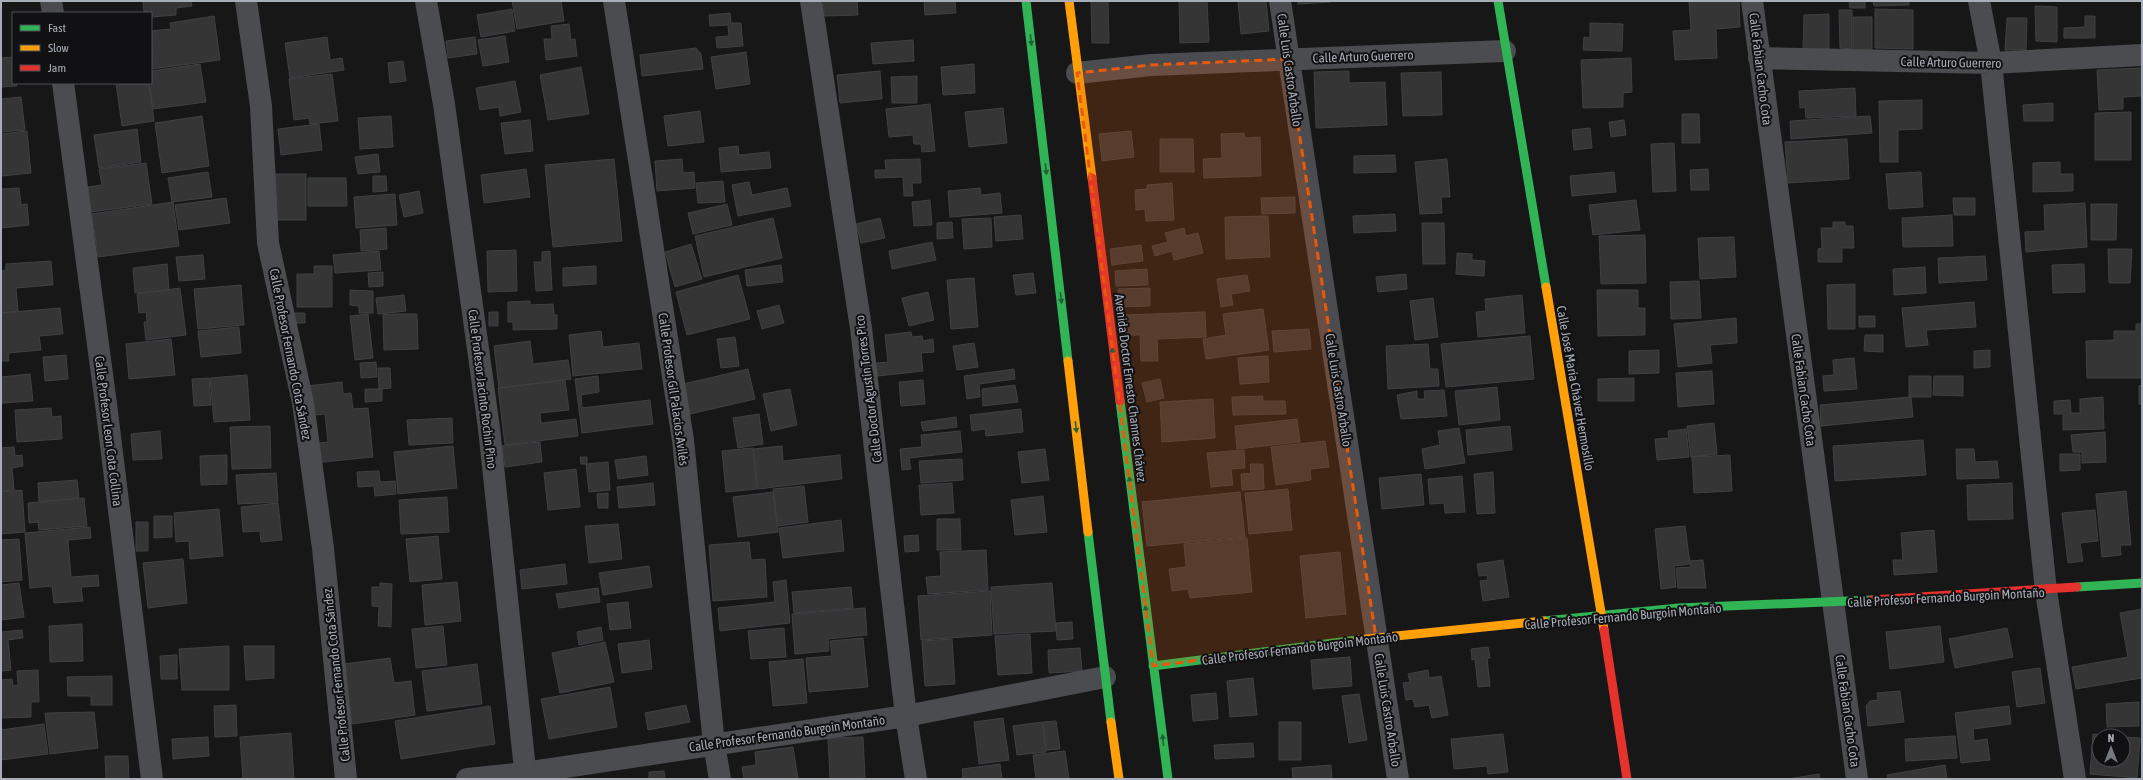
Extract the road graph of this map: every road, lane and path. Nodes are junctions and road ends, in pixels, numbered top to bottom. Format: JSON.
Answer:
{"nodes":[{"id":1,"x":51,"y":1,"type":"edge"},
{"id":2,"x":246,"y":1,"type":"edge"},
{"id":3,"x":426,"y":1,"type":"edge"},
{"id":4,"x":614,"y":1,"type":"edge"},
{"id":5,"x":811,"y":1,"type":"edge"},
{"id":6,"x":1026,"y":1,"type":"edge"},
{"id":7,"x":1069,"y":1,"type":"edge"},
{"id":8,"x":1280,"y":1,"type":"edge"},
{"id":9,"x":1498,"y":1,"type":"edge"},
{"id":10,"x":1752,"y":1,"type":"edge"},
{"id":11,"x":1980,"y":1,"type":"edge"},
{"id":12,"x":53,"y":12,"type":"edge"},
{"id":13,"x":1505,"y":51,"type":"junction"},
{"id":14,"x":2142,"y":54,"type":"edge"},
{"id":15,"x":1759,"y":58,"type":"junction"},
{"id":16,"x":1288,"y":59,"type":"junction"},
{"id":17,"x":1991,"y":63,"type":"junction"},
{"id":18,"x":1077,"y":73,"type":"junction"},
{"id":19,"x":63,"y":84,"type":"edge"},
{"id":20,"x":2142,"y":583,"type":"edge"},
{"id":21,"x":2046,"y":591,"type":"junction"},
{"id":22,"x":1833,"y":603,"type":"junction"},
{"id":23,"x":1602,"y":617,"type":"junction"},
{"id":24,"x":1376,"y":638,"type":"junction"},
{"id":25,"x":1153,"y":666,"type":"junction"},
{"id":26,"x":1105,"y":677,"type":"junction"},
{"id":27,"x":906,"y":716,"type":"junction"},
{"id":28,"x":714,"y":744,"type":"junction"},
{"id":29,"x":525,"y":776,"type":"edge"},
{"id":30,"x":152,"y":779,"type":"edge"},
{"id":31,"x":346,"y":779,"type":"edge"},
{"id":32,"x":467,"y":779,"type":"edge"},
{"id":33,"x":720,"y":779,"type":"edge"},
{"id":34,"x":916,"y":779,"type":"edge"},
{"id":35,"x":1119,"y":779,"type":"edge"},
{"id":36,"x":1168,"y":779,"type":"edge"},
{"id":37,"x":1398,"y":779,"type":"edge"},
{"id":38,"x":1627,"y":779,"type":"edge"},
{"id":39,"x":1857,"y":779,"type":"edge"},
{"id":40,"x":2075,"y":779,"type":"edge"}],
"edges":[{"from":1,"to":12,"type":"street"},
{"from":2,"to":31,"type":"street","name":"Calle Profesor Fernando Cota Sández"},
{"from":3,"to":29,"type":"street","name":"Calle Profesor Jacinto Rochin Pino"},
{"from":4,"to":28,"type":"street","name":"Calle Profesor Gil Palacios Avilés"},
{"from":5,"to":27,"type":"street","name":"Calle Doctor Agustín Torres Pico"},
{"from":6,"to":26,"type":"street","one_way":true},
{"from":7,"to":18,"type":"street","name":"Avenida Doctor Ernesto Channes Chávez"},
{"from":8,"to":16,"type":"street","name":"Calle Luis Castro Arballo"},
{"from":9,"to":13,"type":"street","name":"Calle José María Chávez Hermosillo"},
{"from":10,"to":15,"type":"street","name":"Calle Fabian Cacho Cota"},
{"from":11,"to":17,"type":"street"},
{"from":13,"to":16,"type":"street","name":"Calle Arturo Guerrero"},
{"from":13,"to":23,"type":"street","name":"Calle José María Chávez Hermosillo"},
{"from":14,"to":17,"type":"street","name":"Calle Arturo Guerrero"},
{"from":15,"to":17,"type":"street","name":"Calle Arturo Guerrero"},
{"from":15,"to":22,"type":"street","name":"Calle Fabian Cacho Cota"},
{"from":16,"to":18,"type":"street","name":"Calle Arturo Guerrero"},
{"from":16,"to":24,"type":"street","name":"Calle Luis Castro Arballo"},
{"from":17,"to":21,"type":"street"},
{"from":25,"to":18,"type":"street","name":"Avenida Doctor Ernesto Channes Chávez","one_way":true},
{"from":19,"to":30,"type":"street","name":"Calle Profesor Leon Cota Collina"},
{"from":20,"to":21,"type":"street","name":"Calle Profesor Fernando Burgoin Montaño"},
{"from":21,"to":22,"type":"street","name":"Calle Profesor Fernando Burgoin Montaño"},
{"from":21,"to":40,"type":"street"},
{"from":22,"to":23,"type":"street","name":"Calle Profesor Fernando Burgoin Montaño"},
{"from":22,"to":39,"type":"street","name":"Calle Fabian Cacho Cota"},
{"from":23,"to":24,"type":"street","name":"Calle Profesor Fernando Burgoin Montaño"},
{"from":23,"to":38,"type":"street","name":"Calle José María Chávez Hermosillo"},
{"from":24,"to":25,"type":"street","name":"Calle Profesor Fernando Burgoin Montaño"},
{"from":24,"to":37,"type":"street","name":"Calle Luis Castro Arballo"},
{"from":36,"to":25,"type":"street","name":"Avenida Doctor Ernesto Channes Chávez","one_way":true},
{"from":26,"to":27,"type":"street","name":"Calle Profesor Fernando Burgoin Montaño"},
{"from":26,"to":35,"type":"street"},
{"from":27,"to":28,"type":"street","name":"Calle Profesor Fernando Burgoin Montaño"},
{"from":27,"to":34,"type":"street","name":"Calle Doctor Agustín Torres Pico"},
{"from":28,"to":29,"type":"street","name":"Calle Profesor Fernando Burgoin Montaño"},
{"from":28,"to":33,"type":"street","name":"Calle Profesor Gil Palacios Avilés"},
{"from":29,"to":32,"type":"street","name":"Calle Profesor Fernando Burgoin Montaño"}]}
